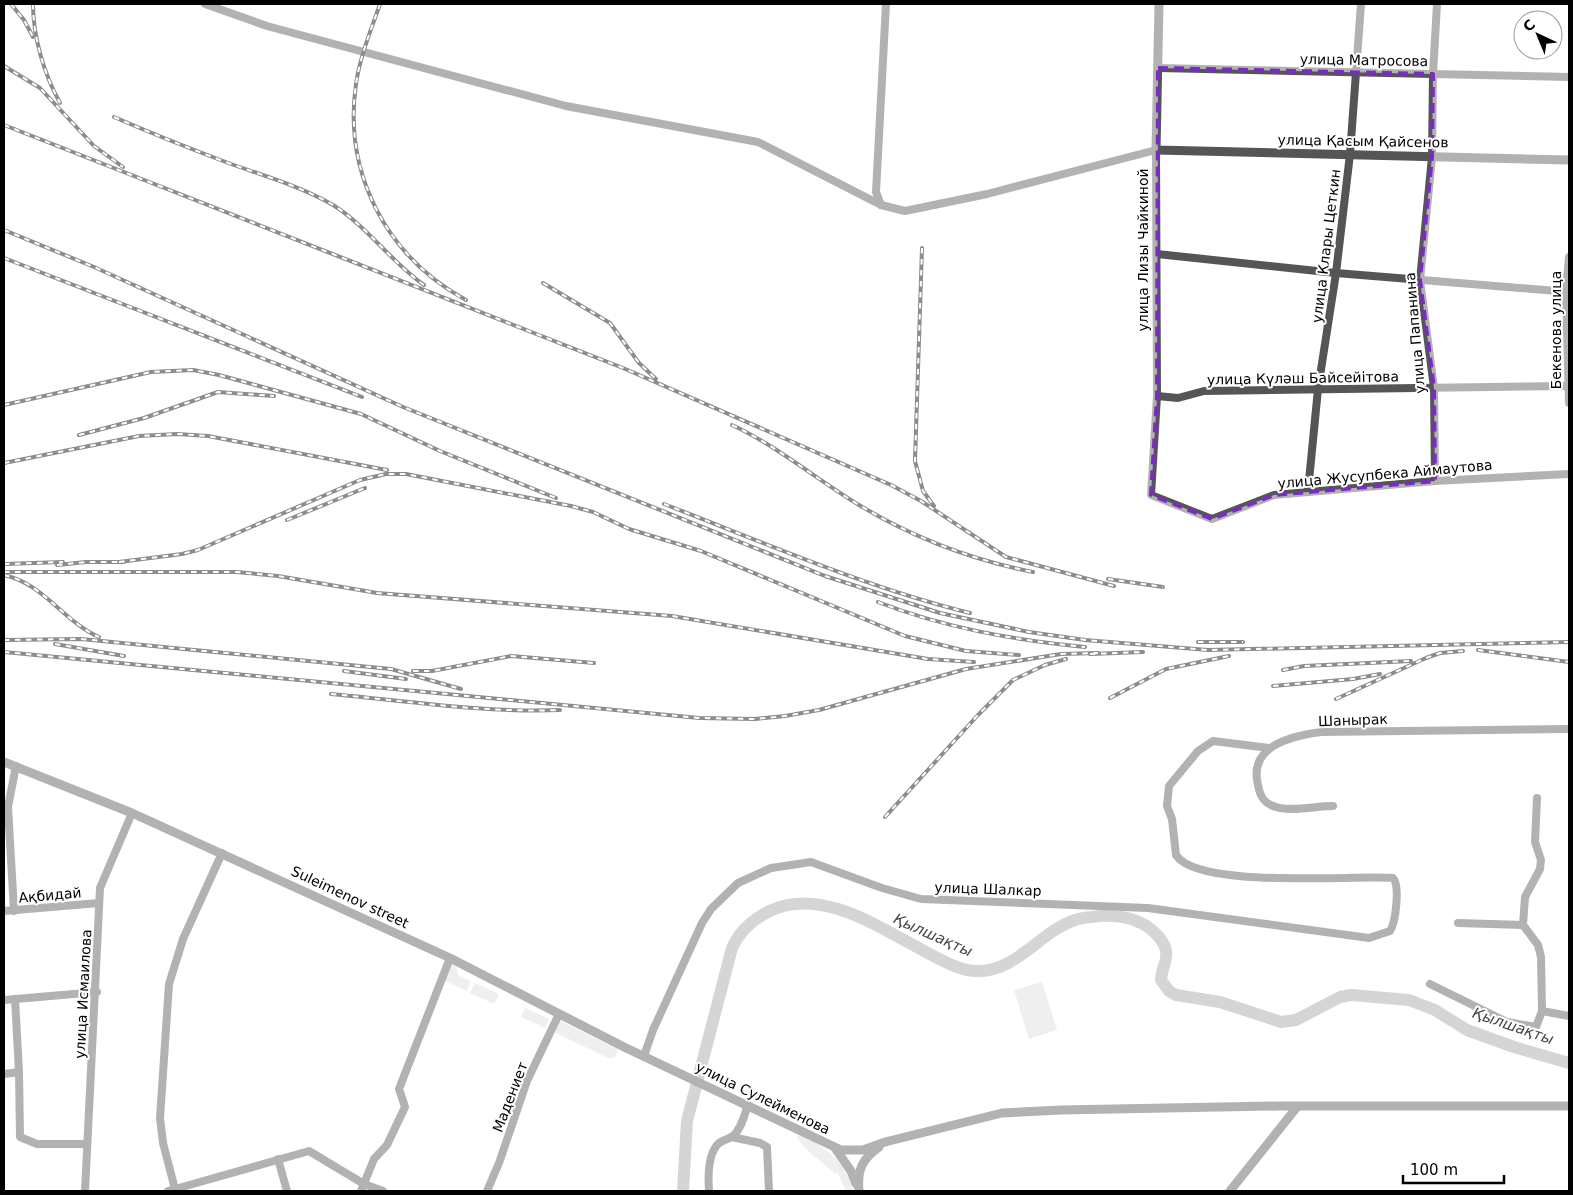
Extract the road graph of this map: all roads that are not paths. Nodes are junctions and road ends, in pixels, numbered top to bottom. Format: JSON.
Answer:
{"nodes":[{"id":1,"x":205,"y":4,"type":"edge"},
{"id":2,"x":886,"y":4,"type":"edge"},
{"id":3,"x":1159,"y":4,"type":"edge"},
{"id":4,"x":1361,"y":4,"type":"edge"},
{"id":5,"x":1437,"y":4,"type":"edge"},
{"id":6,"x":1158,"y":68,"type":"junction"},
{"id":7,"x":1357,"y":72,"type":"junction"},
{"id":8,"x":1433,"y":74,"type":"junction"},
{"id":9,"x":1569,"y":77,"type":"edge"},
{"id":10,"x":1156,"y":150,"type":"junction"},
{"id":11,"x":1350,"y":154,"type":"junction"},
{"id":12,"x":1432,"y":157,"type":"junction"},
{"id":13,"x":1569,"y":160,"type":"edge"},
{"id":14,"x":881,"y":205,"type":"junction"},
{"id":15,"x":1157,"y":254,"type":"junction"},
{"id":16,"x":1569,"y":257,"type":"edge"},
{"id":17,"x":1336,"y":274,"type":"junction"},
{"id":18,"x":1420,"y":280,"type":"junction"},
{"id":19,"x":1568,"y":292,"type":"edge"},
{"id":20,"x":1569,"y":386,"type":"edge"},
{"id":21,"x":1434,"y":388,"type":"junction"},
{"id":22,"x":1318,"y":389,"type":"junction"},
{"id":23,"x":1158,"y":396,"type":"junction"},
{"id":24,"x":1569,"y":403,"type":"edge"},
{"id":25,"x":1569,"y":474,"type":"edge"},
{"id":26,"x":1435,"y":481,"type":"junction"},
{"id":27,"x":1308,"y":491,"type":"junction"},
{"id":28,"x":1151,"y":496,"type":"joint"},
{"id":29,"x":1569,"y":729,"type":"edge"},
{"id":30,"x":1269,"y":748,"type":"junction"},
{"id":31,"x":4,"y":762,"type":"edge"},
{"id":32,"x":16,"y":766,"type":"junction"},
{"id":33,"x":1536,"y":798,"type":"dead end"},
{"id":34,"x":1333,"y":806,"type":"dead end"},
{"id":35,"x":6,"y":807,"type":"edge"},
{"id":36,"x":132,"y":813,"type":"junction"},
{"id":37,"x":222,"y":853,"type":"junction"},
{"id":38,"x":100,"y":903,"type":"junction"},
{"id":39,"x":14,"y":910,"type":"junction"},
{"id":40,"x":4,"y":911,"type":"edge"},
{"id":41,"x":1458,"y":923,"type":"dead end"},
{"id":42,"x":1523,"y":924,"type":"junction"},
{"id":43,"x":450,"y":958,"type":"junction"},
{"id":44,"x":1430,"y":984,"type":"dead end"},
{"id":45,"x":97,"y":992,"type":"junction"},
{"id":46,"x":15,"y":999,"type":"junction"},
{"id":47,"x":4,"y":1000,"type":"edge"},
{"id":48,"x":1542,"y":1011,"type":"junction"},
{"id":49,"x":559,"y":1014,"type":"junction"},
{"id":50,"x":1569,"y":1016,"type":"edge"},
{"id":51,"x":644,"y":1056,"type":"junction"},
{"id":52,"x":19,"y":1072,"type":"junction"},
{"id":53,"x":678,"y":1072,"type":"joint"},
{"id":54,"x":4,"y":1074,"type":"edge"},
{"id":55,"x":748,"y":1105,"type":"junction"},
{"id":56,"x":1569,"y":1106,"type":"edge"},
{"id":57,"x":1297,"y":1107,"type":"junction"},
{"id":58,"x":732,"y":1137,"type":"junction"},
{"id":59,"x":885,"y":1142,"type":"junction"},
{"id":60,"x":87,"y":1144,"type":"junction"},
{"id":61,"x":835,"y":1148,"type":"junction"},
{"id":62,"x":278,"y":1159,"type":"junction"},
{"id":63,"x":84,"y":1187,"type":"edge"},
{"id":64,"x":363,"y":1187,"type":"edge"},
{"id":65,"x":172,"y":1190,"type":"edge"},
{"id":66,"x":287,"y":1191,"type":"edge"},
{"id":67,"x":382,"y":1191,"type":"edge"},
{"id":68,"x":487,"y":1191,"type":"edge"},
{"id":69,"x":709,"y":1191,"type":"edge"},
{"id":70,"x":769,"y":1191,"type":"edge"},
{"id":71,"x":859,"y":1191,"type":"edge"},
{"id":72,"x":1230,"y":1191,"type":"edge"}],
"edges":[{"from":1,"to":14,"type":"street"},
{"from":2,"to":14,"type":"street"},
{"from":3,"to":6,"type":"street","name":"улица Лизы Чайкиной"},
{"from":4,"to":7,"type":"street","name":"улица Клары Цеткин"},
{"from":5,"to":8,"type":"street","name":"улица Папанина"},
{"from":6,"to":7,"type":"street","name":"улица Матросова"},
{"from":6,"to":10,"type":"street","name":"улица Лизы Чайкиной"},
{"from":7,"to":8,"type":"street","name":"улица Матросова"},
{"from":7,"to":11,"type":"street","name":"улица Клары Цеткин"},
{"from":8,"to":9,"type":"street","name":"улица Матросова"},
{"from":8,"to":12,"type":"street","name":"улица Папанина"},
{"from":10,"to":11,"type":"street","name":"улица Қасым Қайсенов"},
{"from":10,"to":14,"type":"street"},
{"from":10,"to":15,"type":"street","name":"улица Лизы Чайкиной"},
{"from":11,"to":12,"type":"street","name":"улица Қасым Қайсенов"},
{"from":11,"to":17,"type":"street","name":"улица Клары Цеткин"},
{"from":12,"to":13,"type":"street","name":"улица Қасым Қайсенов"},
{"from":12,"to":18,"type":"street","name":"улица Папанина"},
{"from":15,"to":17,"type":"street"},
{"from":15,"to":23,"type":"street","name":"улица Лизы Чайкиной"},
{"from":16,"to":19,"type":"street","name":"Бекенова улица"},
{"from":17,"to":18,"type":"street"},
{"from":17,"to":22,"type":"street","name":"улица Клары Цеткин"},
{"from":18,"to":19,"type":"street"},
{"from":18,"to":21,"type":"street","name":"улица Папанина"},
{"from":19,"to":20,"type":"street","name":"Бекенова улица"},
{"from":20,"to":21,"type":"street","name":"улица Күләш Байсейітова"},
{"from":20,"to":24,"type":"street","name":"Бекенова улица"},
{"from":21,"to":22,"type":"street","name":"улица Күләш Байсейітова"},
{"from":21,"to":26,"type":"street","name":"улица Папанина"},
{"from":22,"to":23,"type":"street","name":"улица Күләш Байсейітова"},
{"from":22,"to":27,"type":"street","name":"улица Клары Цеткин"},
{"from":23,"to":28,"type":"street","name":"улица Лизы Чайкиной"},
{"from":25,"to":26,"type":"street","name":"улица Жусупбека Аймаутова"},
{"from":26,"to":27,"type":"street","name":"улица Жусупбека Аймаутова"},
{"from":27,"to":28,"type":"street","name":"улица Жусупбека Аймаутова"},
{"from":29,"to":30,"type":"street","name":"Шанырак"},
{"from":30,"to":34,"type":"street"},
{"from":30,"to":51,"type":"street","name":"улица Шалкар"},
{"from":31,"to":32,"type":"street","name":"Suleimenov street"},
{"from":32,"to":35,"type":"street"},
{"from":32,"to":36,"type":"street","name":"Suleimenov street"},
{"from":33,"to":42,"type":"street"},
{"from":35,"to":39,"type":"street"},
{"from":36,"to":37,"type":"street","name":"Suleimenov street"},
{"from":36,"to":38,"type":"street","name":"улица Исмаилова"},
{"from":37,"to":43,"type":"street","name":"Suleimenov street"},
{"from":37,"to":65,"type":"street"},
{"from":38,"to":39,"type":"street","name":"Ақбидай"},
{"from":38,"to":45,"type":"street","name":"улица Исмаилова"},
{"from":39,"to":40,"type":"street","name":"Ақбидай"},
{"from":41,"to":42,"type":"street"},
{"from":42,"to":48,"type":"street"},
{"from":43,"to":49,"type":"street","name":"Suleimenov street"},
{"from":43,"to":64,"type":"street"},
{"from":44,"to":48,"type":"street"},
{"from":45,"to":46,"type":"street"},
{"from":45,"to":60,"type":"street","name":"улица Исмаилова"},
{"from":46,"to":47,"type":"street"},
{"from":46,"to":52,"type":"street"},
{"from":48,"to":50,"type":"street"},
{"from":49,"to":51,"type":"street","name":"Suleimenov street"},
{"from":49,"to":68,"type":"street","name":"Мадениет"},
{"from":51,"to":53,"type":"street","name":"Suleimenov street"},
{"from":52,"to":54,"type":"street"},
{"from":52,"to":60,"type":"street"},
{"from":53,"to":55,"type":"street","name":"улица Сулейменова"},
{"from":55,"to":58,"type":"street"},
{"from":55,"to":61,"type":"street","name":"улица Сулейменова"},
{"from":56,"to":57,"type":"street"},
{"from":57,"to":59,"type":"street"},
{"from":57,"to":72,"type":"street"},
{"from":58,"to":69,"type":"street"},
{"from":58,"to":70,"type":"street"},
{"from":59,"to":61,"type":"street"},
{"from":59,"to":71,"type":"street"},
{"from":60,"to":63,"type":"street","name":"улица Исмаилова"},
{"from":61,"to":71,"type":"street"},
{"from":62,"to":64,"type":"street"},
{"from":62,"to":65,"type":"street"},
{"from":62,"to":66,"type":"street"},
{"from":64,"to":67,"type":"street"}]}
